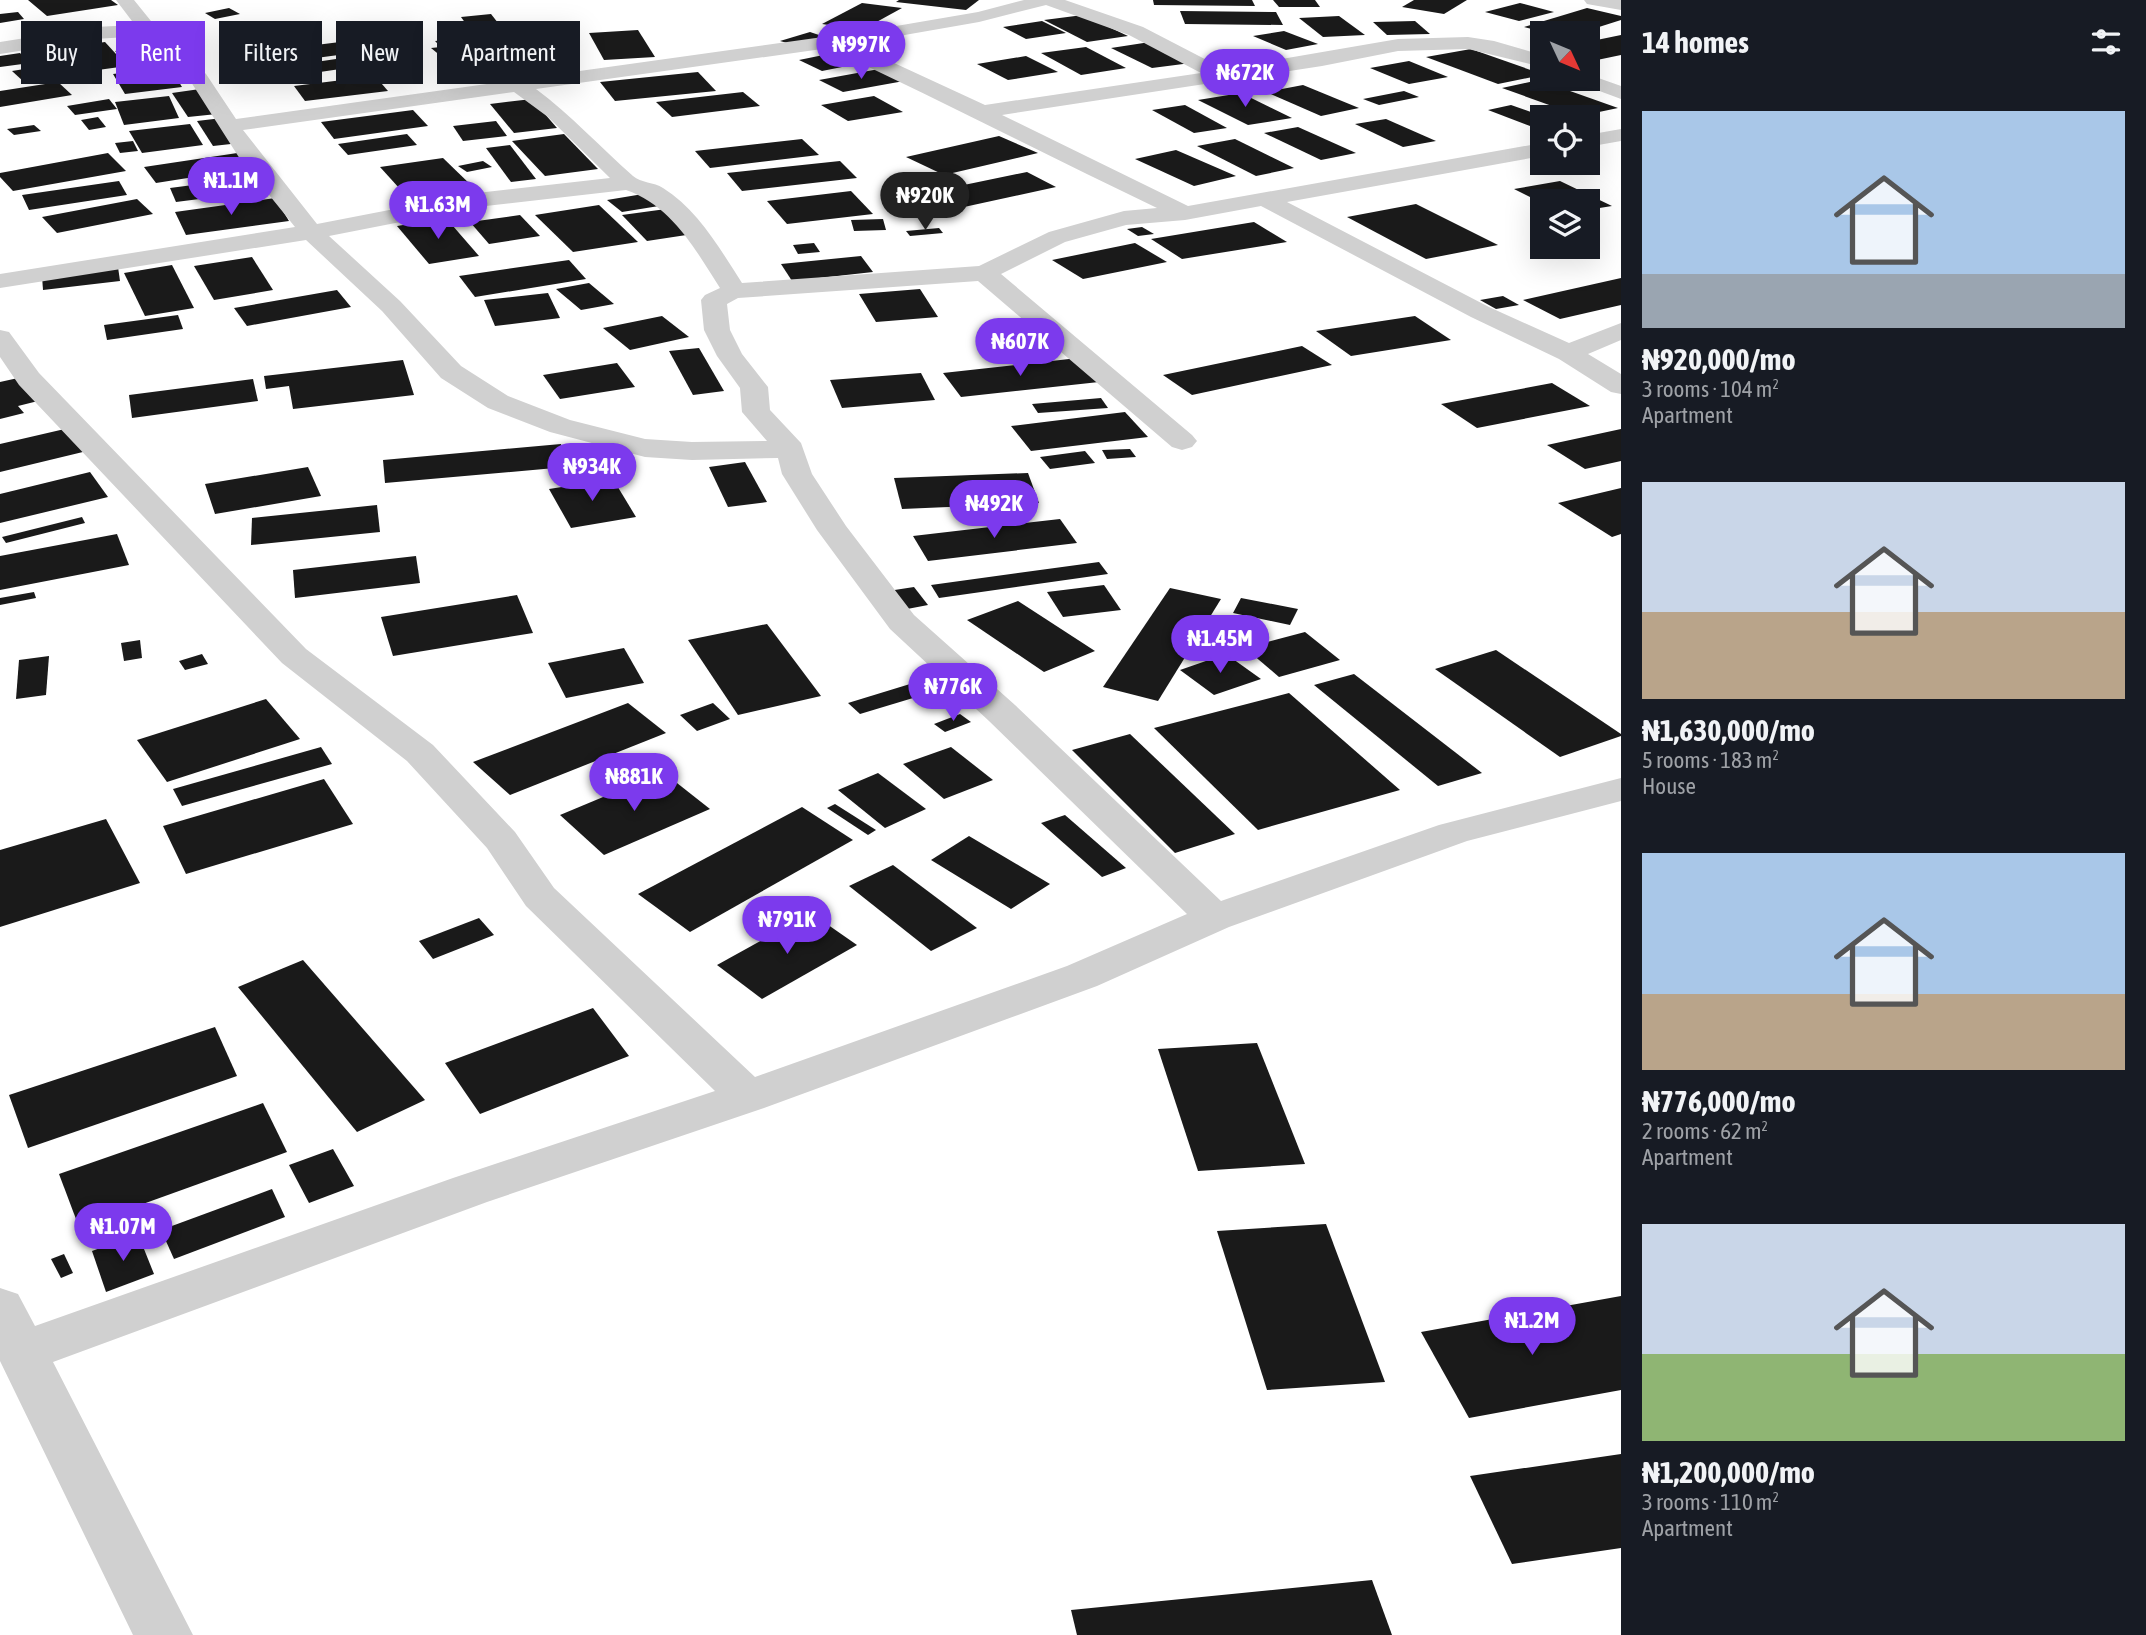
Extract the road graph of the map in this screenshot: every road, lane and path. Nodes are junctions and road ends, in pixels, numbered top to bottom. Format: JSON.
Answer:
{"nodes":[{"id":1,"x":125,"y":0,"type":"edge"},
{"id":2,"x":1046,"y":0,"type":"edge"},
{"id":3,"x":1593,"y":0,"type":"edge"},
{"id":4,"x":1621,"y":5,"type":"edge"},
{"id":5,"x":141,"y":21,"type":"edge"},
{"id":6,"x":116,"y":32,"type":"edge"},
{"id":7,"x":832,"y":42,"type":"junction"},
{"id":8,"x":0,"y":48,"type":"edge"},
{"id":9,"x":1530,"y":58,"type":"edge"},
{"id":10,"x":1222,"y":76,"type":"junction"},
{"id":11,"x":203,"y":84,"type":"edge"},
{"id":12,"x":1600,"y":85,"type":"edge"},
{"id":13,"x":519,"y":86,"type":"junction"},
{"id":14,"x":1621,"y":93,"type":"edge"},
{"id":15,"x":982,"y":112,"type":"junction"},
{"id":16,"x":230,"y":126,"type":"junction"},
{"id":17,"x":1621,"y":135,"type":"edge"},
{"id":18,"x":1600,"y":139,"type":"edge"},
{"id":19,"x":1530,"y":151,"type":"edge"},
{"id":20,"x":628,"y":183,"type":"junction"},
{"id":21,"x":1262,"y":198,"type":"junction"},
{"id":22,"x":1185,"y":213,"type":"junction"},
{"id":23,"x":311,"y":232,"type":"junction"},
{"id":24,"x":984,"y":273,"type":"junction"},
{"id":25,"x":0,"y":281,"type":"edge"},
{"id":26,"x":734,"y":291,"type":"junction"},
{"id":27,"x":1621,"y":331,"type":"edge"},
{"id":28,"x":0,"y":338,"type":"edge"},
{"id":29,"x":1568,"y":353,"type":"junction"},
{"id":30,"x":1621,"y":386,"type":"edge"},
{"id":31,"x":1182,"y":441,"type":"dead end"},
{"id":32,"x":791,"y":449,"type":"junction"},
{"id":33,"x":1621,"y":789,"type":"edge"},
{"id":34,"x":1214,"y":918,"type":"junction"},
{"id":35,"x":748,"y":1097,"type":"junction"},
{"id":36,"x":11,"y":1330,"type":"edge"},
{"id":37,"x":163,"y":1635,"type":"edge"}],
"edges":[{"from":1,"to":5,"type":"street"},
{"from":2,"to":7,"type":"street"},
{"from":2,"to":10,"type":"street"},
{"from":3,"to":4,"type":"street"},
{"from":6,"to":8,"type":"street"},
{"from":7,"to":13,"type":"street"},
{"from":7,"to":15,"type":"street"},
{"from":9,"to":10,"type":"street"},
{"from":10,"to":15,"type":"street"},
{"from":11,"to":16,"type":"street"},
{"from":12,"to":14,"type":"street"},
{"from":13,"to":16,"type":"street"},
{"from":13,"to":20,"type":"street"},
{"from":15,"to":22,"type":"street"},
{"from":16,"to":23,"type":"street"},
{"from":17,"to":18,"type":"street"},
{"from":19,"to":21,"type":"street"},
{"from":20,"to":23,"type":"street"},
{"from":20,"to":26,"type":"street"},
{"from":21,"to":22,"type":"street"},
{"from":21,"to":29,"type":"street"},
{"from":22,"to":24,"type":"street"},
{"from":23,"to":25,"type":"street"},
{"from":23,"to":32,"type":"street"},
{"from":24,"to":26,"type":"street"},
{"from":24,"to":31,"type":"street"},
{"from":26,"to":32,"type":"street"},
{"from":27,"to":29,"type":"street"},
{"from":28,"to":35,"type":"street"},
{"from":29,"to":30,"type":"street"},
{"from":32,"to":34,"type":"street"},
{"from":33,"to":34,"type":"street"},
{"from":34,"to":35,"type":"street"},
{"from":35,"to":36,"type":"street"},
{"from":36,"to":37,"type":"street"}]}
